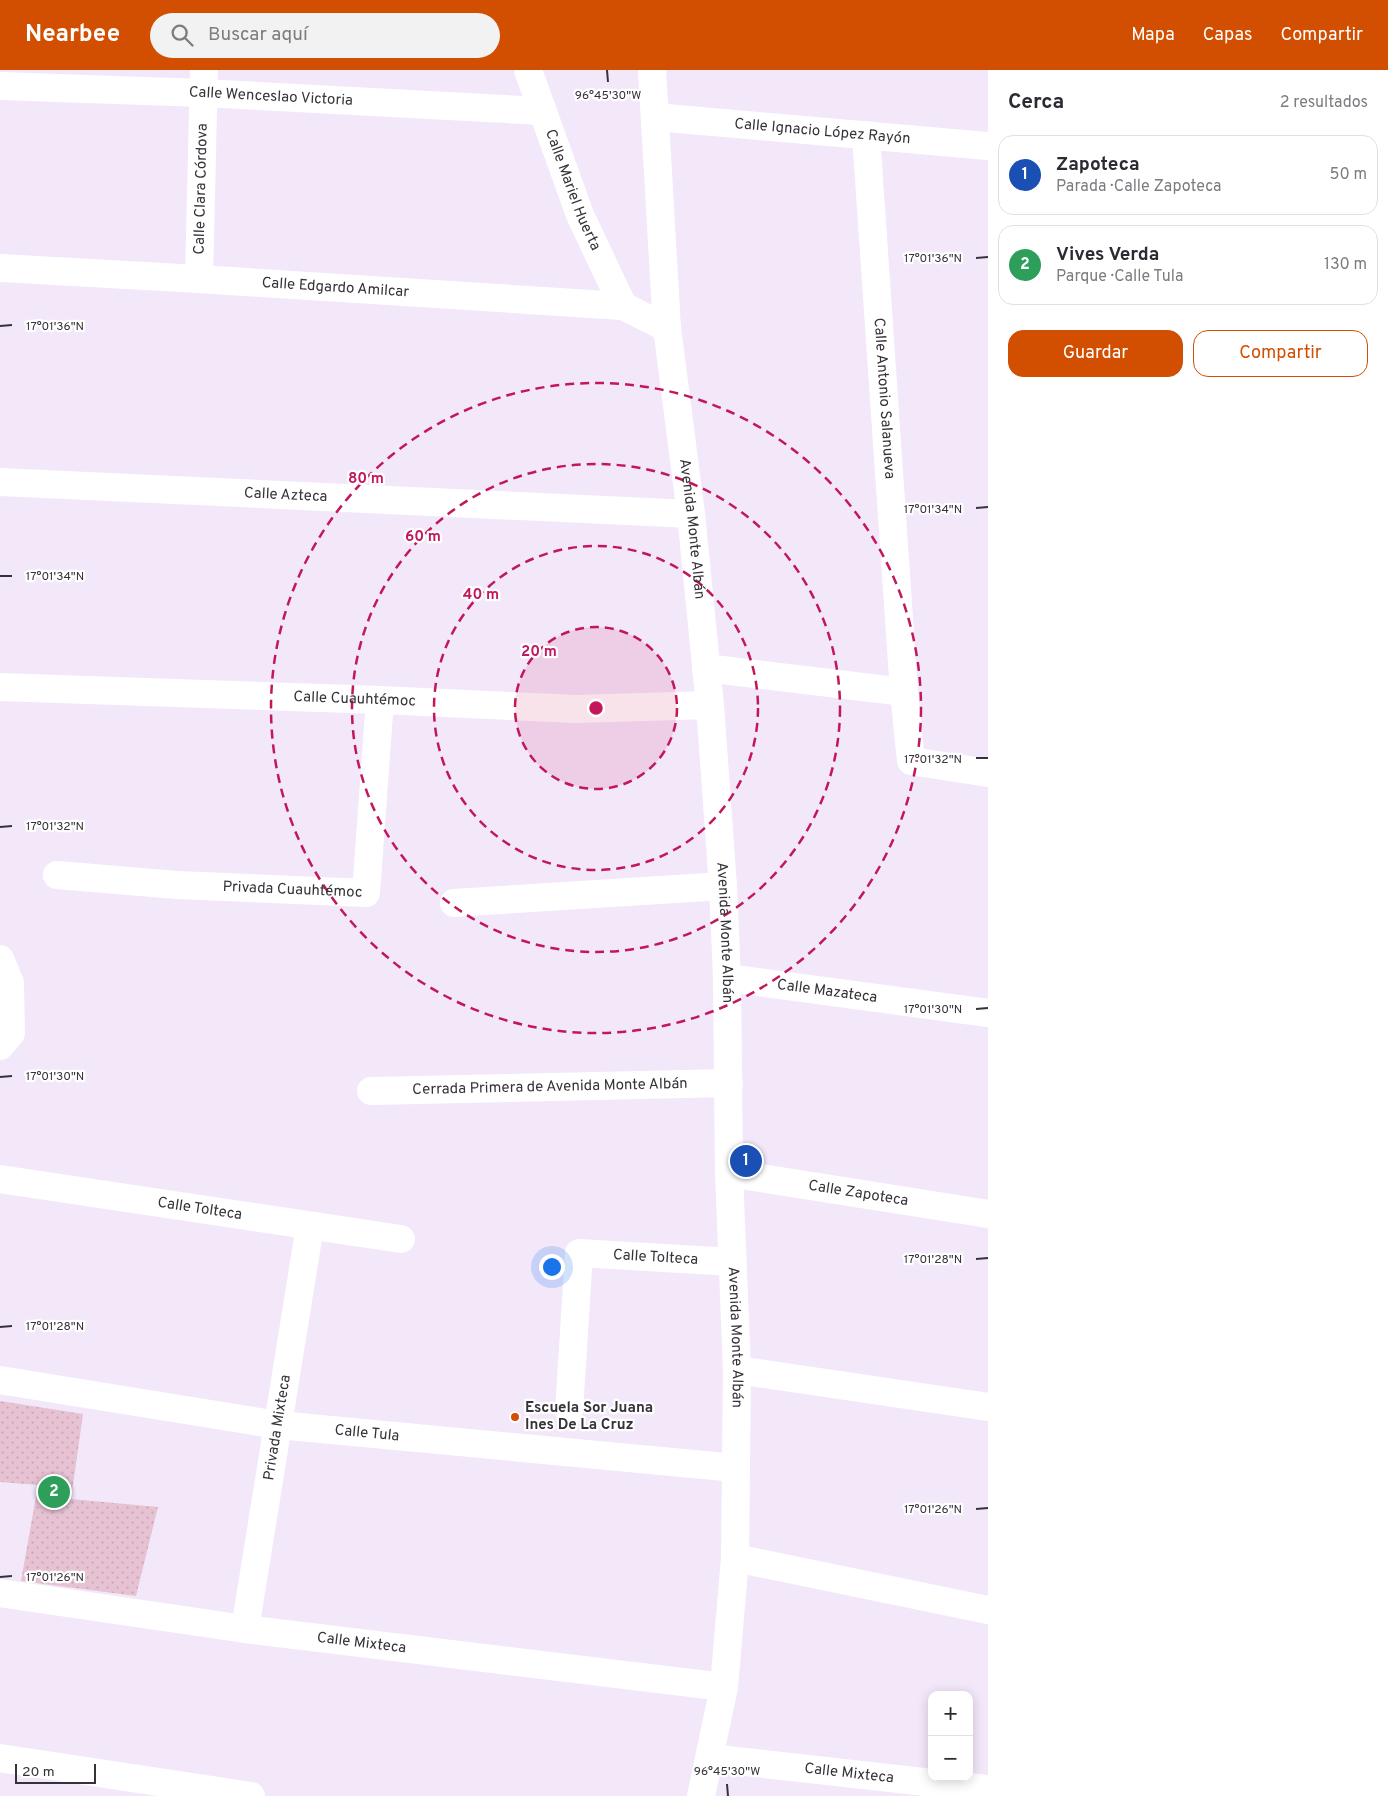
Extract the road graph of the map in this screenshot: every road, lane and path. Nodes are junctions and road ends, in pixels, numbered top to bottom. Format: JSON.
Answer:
{"nodes":[{"id":1,"x":528,"y":70,"type":"edge"},
{"id":2,"x":652,"y":70,"type":"edge"},
{"id":3,"x":204,"y":82,"type":"edge"},
{"id":4,"x":0,"y":86,"type":"edge"},
{"id":5,"x":542,"y":111,"type":"junction"},
{"id":6,"x":656,"y":117,"type":"junction"},
{"id":7,"x":866,"y":135,"type":"junction"},
{"id":8,"x":988,"y":146,"type":"edge"},
{"id":9,"x":0,"y":268,"type":"edge"},
{"id":10,"x":198,"y":279,"type":"junction"},
{"id":11,"x":623,"y":306,"type":"junction"},
{"id":12,"x":667,"y":328,"type":"junction"},
{"id":13,"x":0,"y":482,"type":"edge"},
{"id":14,"x":691,"y":514,"type":"junction"},
{"id":15,"x":706,"y":668,"type":"junction"},
{"id":16,"x":0,"y":687,"type":"edge"},
{"id":17,"x":904,"y":692,"type":"junction"},
{"id":18,"x":380,"y":700,"type":"junction"},
{"id":19,"x":710,"y":705,"type":"junction"},
{"id":20,"x":988,"y":773,"type":"edge"},
{"id":21,"x":56,"y":875,"type":"dead end"},
{"id":22,"x":723,"y":886,"type":"junction"},
{"id":23,"x":454,"y":903,"type":"dead end"},
{"id":24,"x":0,"y":959,"type":"edge"},
{"id":25,"x":726,"y":978,"type":"junction"},
{"id":26,"x":988,"y":1013,"type":"edge"},
{"id":27,"x":0,"y":1046,"type":"edge"},
{"id":28,"x":729,"y":1083,"type":"junction"},
{"id":29,"x":370,"y":1091,"type":"dead end"},
{"id":30,"x":729,"y":1173,"type":"junction"},
{"id":31,"x":0,"y":1179,"type":"edge"},
{"id":32,"x":988,"y":1214,"type":"edge"},
{"id":33,"x":310,"y":1226,"type":"junction"},
{"id":34,"x":401,"y":1239,"type":"dead end"},
{"id":35,"x":732,"y":1262,"type":"junction"},
{"id":36,"x":737,"y":1370,"type":"junction"},
{"id":37,"x":0,"y":1380,"type":"edge"},
{"id":38,"x":988,"y":1407,"type":"edge"},
{"id":39,"x":569,"y":1411,"type":"dead end"},
{"id":40,"x":278,"y":1425,"type":"junction"},
{"id":41,"x":736,"y":1468,"type":"junction"},
{"id":42,"x":736,"y":1558,"type":"junction"},
{"id":43,"x":0,"y":1592,"type":"edge"},
{"id":44,"x":988,"y":1610,"type":"edge"},
{"id":45,"x":245,"y":1629,"type":"junction"},
{"id":46,"x":724,"y":1687,"type":"junction"},
{"id":47,"x":0,"y":1758,"type":"edge"},
{"id":48,"x":710,"y":1758,"type":"junction"},
{"id":49,"x":988,"y":1789,"type":"edge"},
{"id":50,"x":251,"y":1796,"type":"edge"},
{"id":51,"x":702,"y":1796,"type":"edge"}],
"edges":[{"from":1,"to":5,"type":"street","name":"Calle Mariel Huerta"},
{"from":2,"to":6,"type":"street","name":"Avenida Monte Albán"},
{"from":3,"to":4,"type":"street","name":"Calle Wenceslao Victoria"},
{"from":3,"to":5,"type":"street","name":"Calle Wenceslao Victoria"},
{"from":3,"to":10,"type":"street","name":"Calle Clara Córdova"},
{"from":5,"to":11,"type":"street","name":"Calle Mariel Huerta"},
{"from":6,"to":7,"type":"street","name":"Calle Ignacio López Rayón"},
{"from":6,"to":12,"type":"street","name":"Avenida Monte Albán"},
{"from":7,"to":8,"type":"street","name":"Calle Ignacio López Rayón"},
{"from":7,"to":17,"type":"street","name":"Calle Antonio Salanueva"},
{"from":9,"to":10,"type":"street","name":"Calle Edgardo Amilcar"},
{"from":10,"to":11,"type":"street","name":"Calle Edgardo Amilcar"},
{"from":11,"to":12,"type":"street","name":"Calle Edgardo Amilcar"},
{"from":12,"to":14,"type":"street","name":"Avenida Monte Albán"},
{"from":13,"to":14,"type":"street","name":"Calle Azteca"},
{"from":14,"to":15,"type":"street","name":"Avenida Monte Albán"},
{"from":15,"to":17,"type":"street"},
{"from":15,"to":19,"type":"street","name":"Avenida Monte Albán"},
{"from":16,"to":18,"type":"street","name":"Calle Cuauhtémoc"},
{"from":17,"to":20,"type":"street","name":"Calle Antonio Salanueva"},
{"from":18,"to":19,"type":"street","name":"Calle Cuauhtémoc"},
{"from":18,"to":21,"type":"street","name":"Privada Cuauhtémoc"},
{"from":19,"to":22,"type":"street","name":"Avenida Monte Albán"},
{"from":22,"to":23,"type":"street"},
{"from":22,"to":25,"type":"street","name":"Avenida Monte Albán"},
{"from":24,"to":27,"type":"street"},
{"from":25,"to":26,"type":"street","name":"Calle Mazateca"},
{"from":25,"to":28,"type":"street","name":"Avenida Monte Albán"},
{"from":28,"to":29,"type":"street","name":"Cerrada Primera de Avenida Monte Albán"},
{"from":28,"to":30,"type":"street","name":"Avenida Monte Albán"},
{"from":30,"to":32,"type":"street","name":"Calle Zapoteca"},
{"from":30,"to":35,"type":"street","name":"Avenida Monte Albán"},
{"from":31,"to":33,"type":"street","name":"Calle Tolteca"},
{"from":33,"to":34,"type":"street","name":"Calle Tolteca"},
{"from":33,"to":40,"type":"street","name":"Privada Mixteca"},
{"from":35,"to":36,"type":"street","name":"Avenida Monte Albán"},
{"from":35,"to":39,"type":"street","name":"Calle Tolteca"},
{"from":36,"to":38,"type":"street"},
{"from":36,"to":41,"type":"street","name":"Avenida Monte Albán"},
{"from":37,"to":40,"type":"street","name":"Calle Tula"},
{"from":40,"to":41,"type":"street","name":"Calle Tula"},
{"from":40,"to":45,"type":"street","name":"Privada Mixteca"},
{"from":41,"to":42,"type":"street","name":"Avenida Monte Albán"},
{"from":42,"to":44,"type":"street"},
{"from":42,"to":46,"type":"street","name":"Avenida Monte Albán"},
{"from":43,"to":45,"type":"street","name":"Calle Mixteca"},
{"from":45,"to":46,"type":"street","name":"Calle Mixteca"},
{"from":46,"to":48,"type":"street","name":"Avenida Monte Albán"},
{"from":47,"to":50,"type":"street"},
{"from":48,"to":49,"type":"street","name":"Calle Mixteca"},
{"from":48,"to":51,"type":"street","name":"Avenida Monte Albán"}]}
